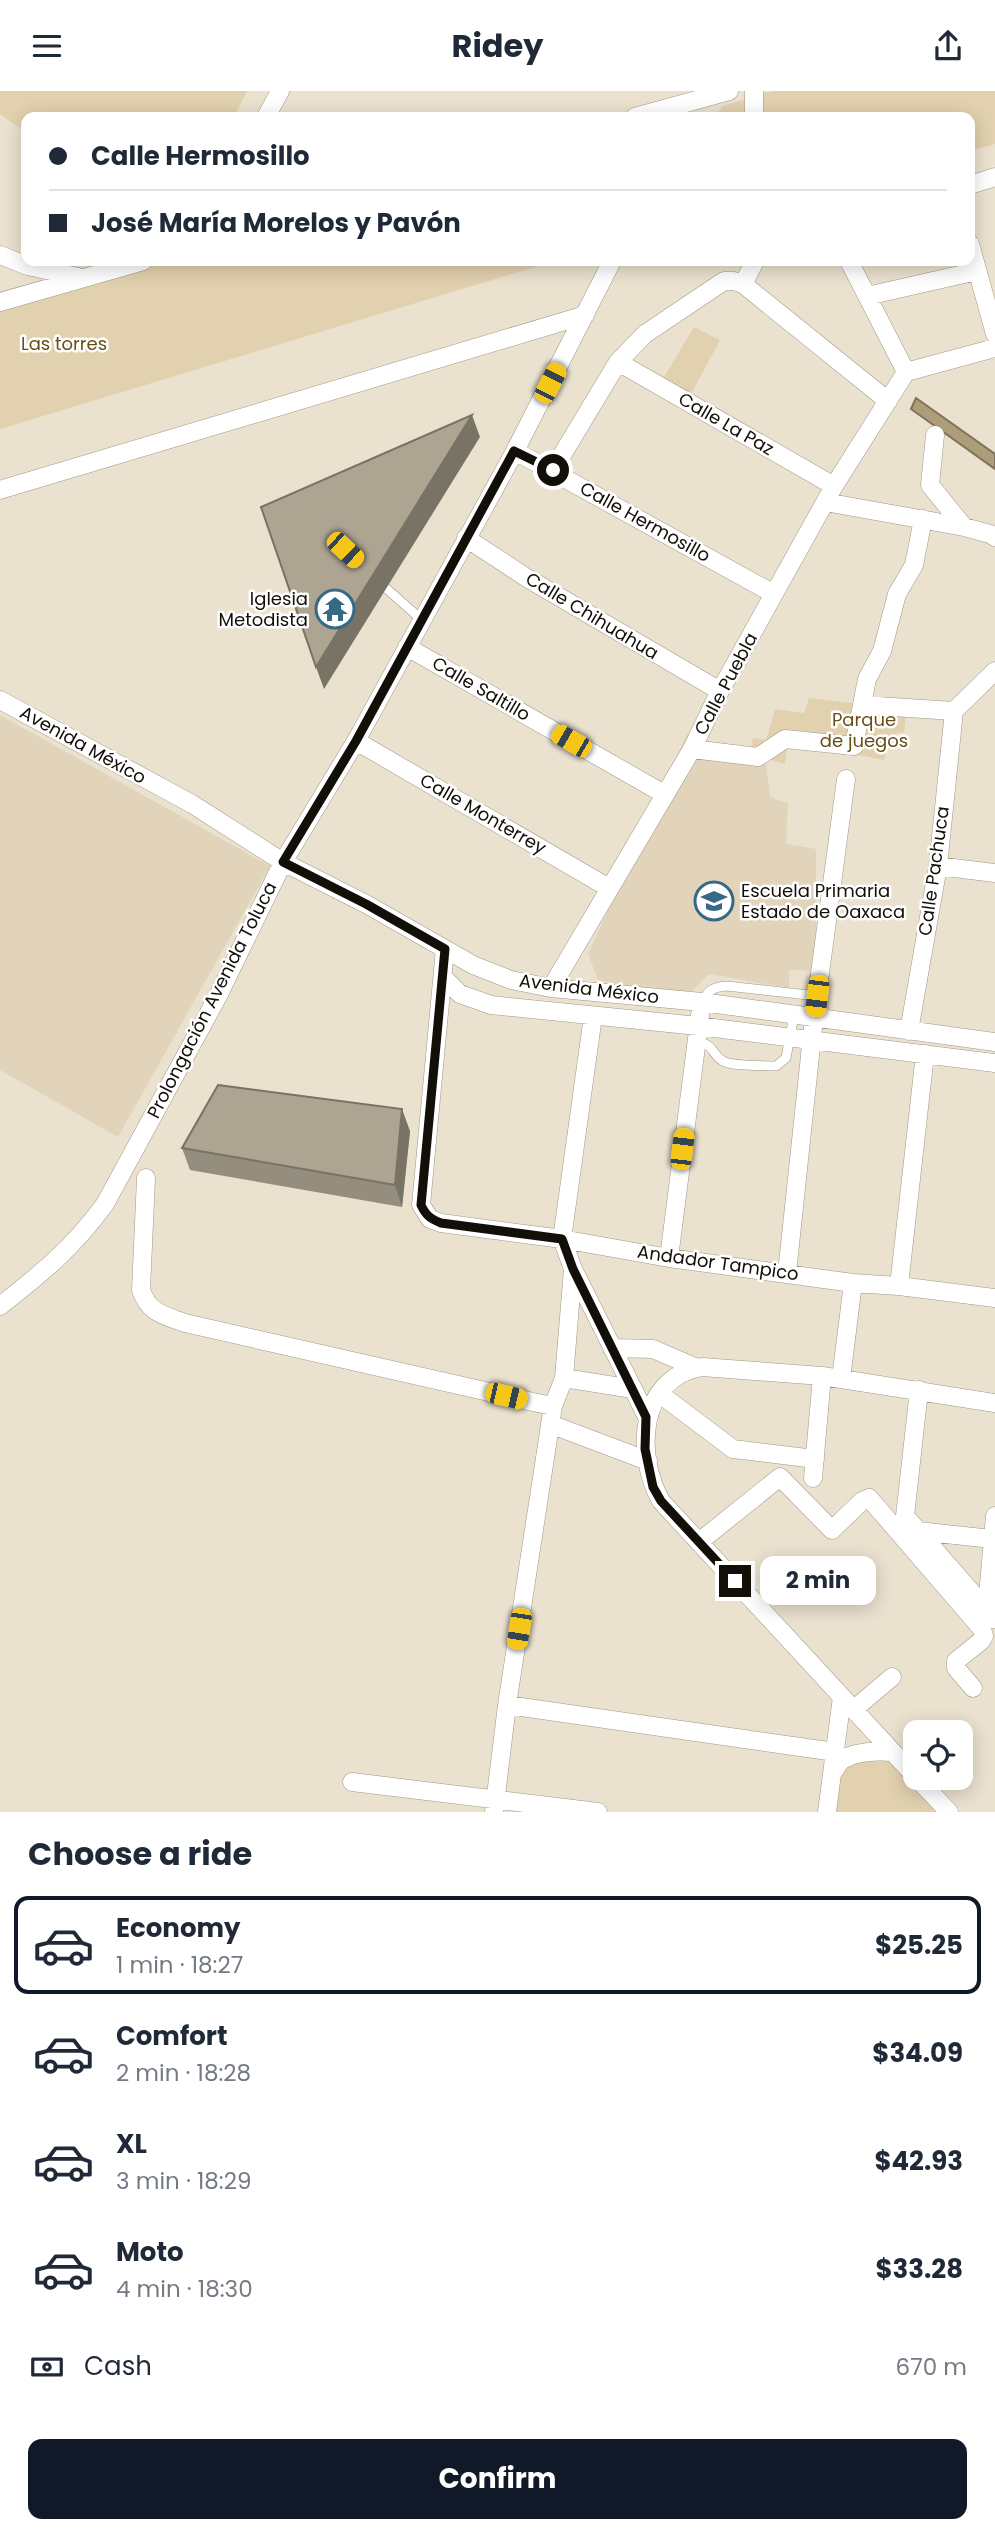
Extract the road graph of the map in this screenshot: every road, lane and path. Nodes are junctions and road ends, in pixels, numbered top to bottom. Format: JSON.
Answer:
{"nodes":[{"id":1,"x":280,"y":91,"type":"edge"},
{"id":2,"x":729,"y":91,"type":"edge"},
{"id":3,"x":754,"y":91,"type":"edge"},
{"id":4,"x":697,"y":102,"type":"edge"},
{"id":5,"x":269,"y":112,"type":"edge"},
{"id":6,"x":656,"y":112,"type":"edge"},
{"id":7,"x":754,"y":112,"type":"edge"},
{"id":8,"x":995,"y":177,"type":"edge"},
{"id":9,"x":975,"y":183,"type":"edge"},
{"id":10,"x":0,"y":255,"type":"edge"},
{"id":11,"x":975,"y":261,"type":"edge"},
{"id":12,"x":21,"y":263,"type":"edge"},
{"id":13,"x":28,"y":266,"type":"edge"},
{"id":14,"x":125,"y":266,"type":"edge"},
{"id":15,"x":610,"y":266,"type":"edge"},
{"id":16,"x":852,"y":266,"type":"edge"},
{"id":17,"x":978,"y":271,"type":"junction"},
{"id":18,"x":747,"y":273,"type":"edge"},
{"id":19,"x":81,"y":278,"type":"junction"},
{"id":20,"x":867,"y":296,"type":"junction"},
{"id":21,"x":0,"y":302,"type":"edge"},
{"id":22,"x":585,"y":315,"type":"junction"},
{"id":23,"x":995,"y":334,"type":"edge"},
{"id":24,"x":995,"y":348,"type":"edge"},
{"id":25,"x":618,"y":362,"type":"junction"},
{"id":26,"x":898,"y":386,"type":"junction"},
{"id":27,"x":935,"y":435,"type":"dead end"},
{"id":28,"x":514,"y":451,"type":"junction"},
{"id":29,"x":553,"y":470,"type":"junction"},
{"id":30,"x":834,"y":486,"type":"junction"},
{"id":31,"x":0,"y":490,"type":"edge"},
{"id":32,"x":824,"y":502,"type":"junction"},
{"id":33,"x":923,"y":519,"type":"junction"},
{"id":34,"x":964,"y":527,"type":"junction"},
{"id":35,"x":995,"y":537,"type":"edge"},
{"id":36,"x":466,"y":538,"type":"junction"},
{"id":37,"x":374,"y":577,"type":"edge"},
{"id":38,"x":774,"y":594,"type":"junction"},
{"id":39,"x":422,"y":620,"type":"junction"},
{"id":40,"x":407,"y":647,"type":"junction"},
{"id":41,"x":995,"y":671,"type":"edge"},
{"id":42,"x":720,"y":691,"type":"junction"},
{"id":43,"x":0,"y":700,"type":"edge"},
{"id":44,"x":862,"y":705,"type":"junction"},
{"id":45,"x":954,"y":711,"type":"junction"},
{"id":46,"x":356,"y":741,"type":"junction"},
{"id":47,"x":692,"y":749,"type":"junction"},
{"id":48,"x":846,"y":779,"type":"dead end"},
{"id":49,"x":664,"y":794,"type":"junction"},
{"id":50,"x":283,"y":862,"type":"junction"},
{"id":51,"x":938,"y":866,"type":"junction"},
{"id":52,"x":995,"y":873,"type":"edge"},
{"id":53,"x":609,"y":888,"type":"junction"},
{"id":54,"x":445,"y":949,"type":"junction"},
{"id":55,"x":443,"y":978,"type":"junction"},
{"id":56,"x":551,"y":988,"type":"junction"},
{"id":57,"x":817,"y":996,"type":"junction"},
{"id":58,"x":702,"y":1002,"type":"junction"},
{"id":59,"x":794,"y":1015,"type":"junction"},
{"id":60,"x":593,"y":1016,"type":"junction"},
{"id":61,"x":814,"y":1018,"type":"junction"},
{"id":62,"x":909,"y":1031,"type":"junction"},
{"id":63,"x":697,"y":1033,"type":"junction"},
{"id":64,"x":790,"y":1038,"type":"junction"},
{"id":65,"x":813,"y":1041,"type":"junction"},
{"id":66,"x":995,"y":1042,"type":"edge"},
{"id":67,"x":925,"y":1054,"type":"junction"},
{"id":68,"x":995,"y":1063,"type":"edge"},
{"id":69,"x":146,"y":1178,"type":"dead end"},
{"id":70,"x":562,"y":1239,"type":"junction"},
{"id":71,"x":669,"y":1258,"type":"junction"},
{"id":72,"x":573,"y":1269,"type":"junction"},
{"id":73,"x":787,"y":1273,"type":"junction"},
{"id":74,"x":853,"y":1283,"type":"junction"},
{"id":75,"x":899,"y":1286,"type":"junction"},
{"id":76,"x":995,"y":1298,"type":"edge"},
{"id":77,"x":0,"y":1306,"type":"edge"},
{"id":78,"x":612,"y":1348,"type":"junction"},
{"id":79,"x":697,"y":1368,"type":"junction"},
{"id":80,"x":822,"y":1376,"type":"junction"},
{"id":81,"x":564,"y":1378,"type":"junction"},
{"id":82,"x":842,"y":1379,"type":"junction"},
{"id":83,"x":633,"y":1389,"type":"junction"},
{"id":84,"x":919,"y":1390,"type":"junction"},
{"id":85,"x":660,"y":1394,"type":"junction"},
{"id":86,"x":995,"y":1403,"type":"edge"},
{"id":87,"x":552,"y":1415,"type":"junction"},
{"id":88,"x":646,"y":1417,"type":"junction"},
{"id":89,"x":815,"y":1459,"type":"junction"},
{"id":90,"x":648,"y":1461,"type":"junction"},
{"id":91,"x":813,"y":1478,"type":"dead end"},
{"id":92,"x":995,"y":1516,"type":"edge"},
{"id":93,"x":918,"y":1531,"type":"junction"},
{"id":94,"x":992,"y":1539,"type":"junction"},
{"id":95,"x":699,"y":1542,"type":"junction"},
{"id":96,"x":991,"y":1613,"type":"edge"},
{"id":97,"x":892,"y":1677,"type":"dead end"},
{"id":98,"x":974,"y":1688,"type":"dead end"},
{"id":99,"x":848,"y":1704,"type":"junction"},
{"id":100,"x":508,"y":1705,"type":"junction"},
{"id":101,"x":835,"y":1752,"type":"junction"},
{"id":102,"x":892,"y":1752,"type":"junction"},
{"id":103,"x":903,"y":1763,"type":"edge"},
{"id":104,"x":832,"y":1774,"type":"junction"},
{"id":105,"x":352,"y":1782,"type":"dead end"},
{"id":106,"x":928,"y":1790,"type":"edge"},
{"id":107,"x":495,"y":1805,"type":"edge"},
{"id":108,"x":598,"y":1812,"type":"edge"},
{"id":109,"x":827,"y":1812,"type":"edge"},
{"id":110,"x":949,"y":1812,"type":"edge"}],
"edges":[{"from":1,"to":5,"type":"street"},
{"from":2,"to":4,"type":"street"},
{"from":3,"to":7,"type":"street"},
{"from":4,"to":6,"type":"street"},
{"from":8,"to":9,"type":"street"},
{"from":10,"to":12,"type":"street"},
{"from":11,"to":17,"type":"street"},
{"from":13,"to":19,"type":"street"},
{"from":14,"to":19,"type":"street"},
{"from":15,"to":22,"type":"street","name":"Prolongación Avenida Toluca"},
{"from":16,"to":20,"type":"street"},
{"from":17,"to":20,"type":"street"},
{"from":17,"to":23,"type":"street"},
{"from":18,"to":25,"type":"street"},
{"from":18,"to":26,"type":"street"},
{"from":19,"to":21,"type":"street"},
{"from":20,"to":26,"type":"street"},
{"from":22,"to":28,"type":"street","name":"Prolongación Avenida Toluca"},
{"from":22,"to":31,"type":"street"},
{"from":24,"to":26,"type":"street"},
{"from":25,"to":29,"type":"street"},
{"from":25,"to":30,"type":"street","name":"Calle La Paz"},
{"from":26,"to":30,"type":"street","name":"Calle Puebla"},
{"from":27,"to":34,"type":"street"},
{"from":28,"to":29,"type":"street","name":"Calle Hermosillo"},
{"from":28,"to":36,"type":"street","name":"Prolongación Avenida Toluca"},
{"from":29,"to":38,"type":"street","name":"Calle Hermosillo"},
{"from":30,"to":32,"type":"street","name":"Calle Puebla"},
{"from":32,"to":33,"type":"street"},
{"from":32,"to":38,"type":"street","name":"Calle Puebla"},
{"from":33,"to":34,"type":"street"},
{"from":33,"to":44,"type":"street"},
{"from":34,"to":35,"type":"street"},
{"from":36,"to":39,"type":"street","name":"Prolongación Avenida Toluca"},
{"from":36,"to":42,"type":"street","name":"Calle Chihuahua"},
{"from":37,"to":39,"type":"lane"},
{"from":38,"to":42,"type":"street","name":"Calle Puebla"},
{"from":39,"to":40,"type":"street","name":"Prolongación Avenida Toluca"},
{"from":40,"to":46,"type":"street","name":"Prolongación Avenida Toluca"},
{"from":40,"to":49,"type":"street","name":"Calle Saltillo"},
{"from":41,"to":45,"type":"street"},
{"from":42,"to":47,"type":"street","name":"Calle Puebla"},
{"from":43,"to":50,"type":"street","name":"Avenida México"},
{"from":44,"to":45,"type":"street"},
{"from":44,"to":47,"type":"street"},
{"from":45,"to":51,"type":"street","name":"Calle Pachuca"},
{"from":46,"to":50,"type":"street","name":"Prolongación Avenida Toluca"},
{"from":46,"to":53,"type":"street","name":"Calle Monterrey"},
{"from":47,"to":49,"type":"street","name":"Calle Puebla"},
{"from":48,"to":57,"type":"street"},
{"from":49,"to":53,"type":"street","name":"Calle Puebla"},
{"from":50,"to":54,"type":"street","name":"Avenida México"},
{"from":50,"to":77,"type":"street","name":"Prolongación Avenida Toluca"},
{"from":51,"to":52,"type":"street"},
{"from":51,"to":62,"type":"street","name":"Calle Pachuca"},
{"from":53,"to":56,"type":"street","name":"Calle Puebla"},
{"from":54,"to":55,"type":"street"},
{"from":54,"to":56,"type":"street","name":"Avenida México"},
{"from":55,"to":60,"type":"street","name":"Avenida México"},
{"from":55,"to":70,"type":"street","name":"Andador Tampico"},
{"from":56,"to":58,"type":"street","name":"Avenida México"},
{"from":57,"to":58,"type":"lane"},
{"from":57,"to":61,"type":"street"},
{"from":58,"to":59,"type":"street","name":"Avenida México"},
{"from":58,"to":63,"type":"street"},
{"from":59,"to":61,"type":"street","name":"Avenida México"},
{"from":59,"to":64,"type":"lane"},
{"from":60,"to":63,"type":"street","name":"Avenida México"},
{"from":60,"to":70,"type":"street"},
{"from":61,"to":62,"type":"street","name":"Avenida México"},
{"from":61,"to":65,"type":"street"},
{"from":62,"to":66,"type":"street","name":"Avenida México"},
{"from":63,"to":64,"type":"street","name":"Avenida México"},
{"from":63,"to":64,"type":"lane"},
{"from":63,"to":71,"type":"street"},
{"from":64,"to":65,"type":"street","name":"Avenida México"},
{"from":65,"to":67,"type":"street","name":"Avenida México"},
{"from":65,"to":73,"type":"street"},
{"from":67,"to":68,"type":"street","name":"Avenida México"},
{"from":67,"to":75,"type":"street"},
{"from":69,"to":87,"type":"street"},
{"from":70,"to":71,"type":"street","name":"Andador Tampico"},
{"from":70,"to":72,"type":"street"},
{"from":71,"to":73,"type":"street","name":"Andador Tampico"},
{"from":72,"to":78,"type":"street"},
{"from":72,"to":81,"type":"street"},
{"from":73,"to":74,"type":"street","name":"Andador Tampico"},
{"from":74,"to":75,"type":"street","name":"Andador Tampico"},
{"from":74,"to":82,"type":"street"},
{"from":75,"to":76,"type":"street","name":"Andador Tampico"},
{"from":78,"to":79,"type":"street"},
{"from":78,"to":83,"type":"street"},
{"from":79,"to":80,"type":"street"},
{"from":79,"to":85,"type":"street"},
{"from":80,"to":82,"type":"street"},
{"from":80,"to":89,"type":"street"},
{"from":81,"to":83,"type":"street"},
{"from":81,"to":87,"type":"street"},
{"from":82,"to":84,"type":"street"},
{"from":83,"to":88,"type":"street"},
{"from":84,"to":86,"type":"street"},
{"from":84,"to":93,"type":"street"},
{"from":85,"to":88,"type":"street"},
{"from":85,"to":89,"type":"street"},
{"from":87,"to":90,"type":"street"},
{"from":87,"to":100,"type":"street"},
{"from":88,"to":90,"type":"street"},
{"from":89,"to":91,"type":"street"},
{"from":90,"to":95,"type":"street"},
{"from":92,"to":94,"type":"street"},
{"from":93,"to":94,"type":"street"},
{"from":93,"to":96,"type":"street"},
{"from":94,"to":96,"type":"street"},
{"from":95,"to":98,"type":"street"},
{"from":95,"to":99,"type":"street"},
{"from":97,"to":99,"type":"street"},
{"from":99,"to":101,"type":"street"},
{"from":99,"to":102,"type":"street"},
{"from":100,"to":101,"type":"street"},
{"from":100,"to":107,"type":"street"},
{"from":101,"to":104,"type":"street"},
{"from":102,"to":103,"type":"street"},
{"from":102,"to":104,"type":"street"},
{"from":104,"to":109,"type":"street"},
{"from":105,"to":107,"type":"street"},
{"from":106,"to":110,"type":"street"},
{"from":107,"to":108,"type":"street"}]}
